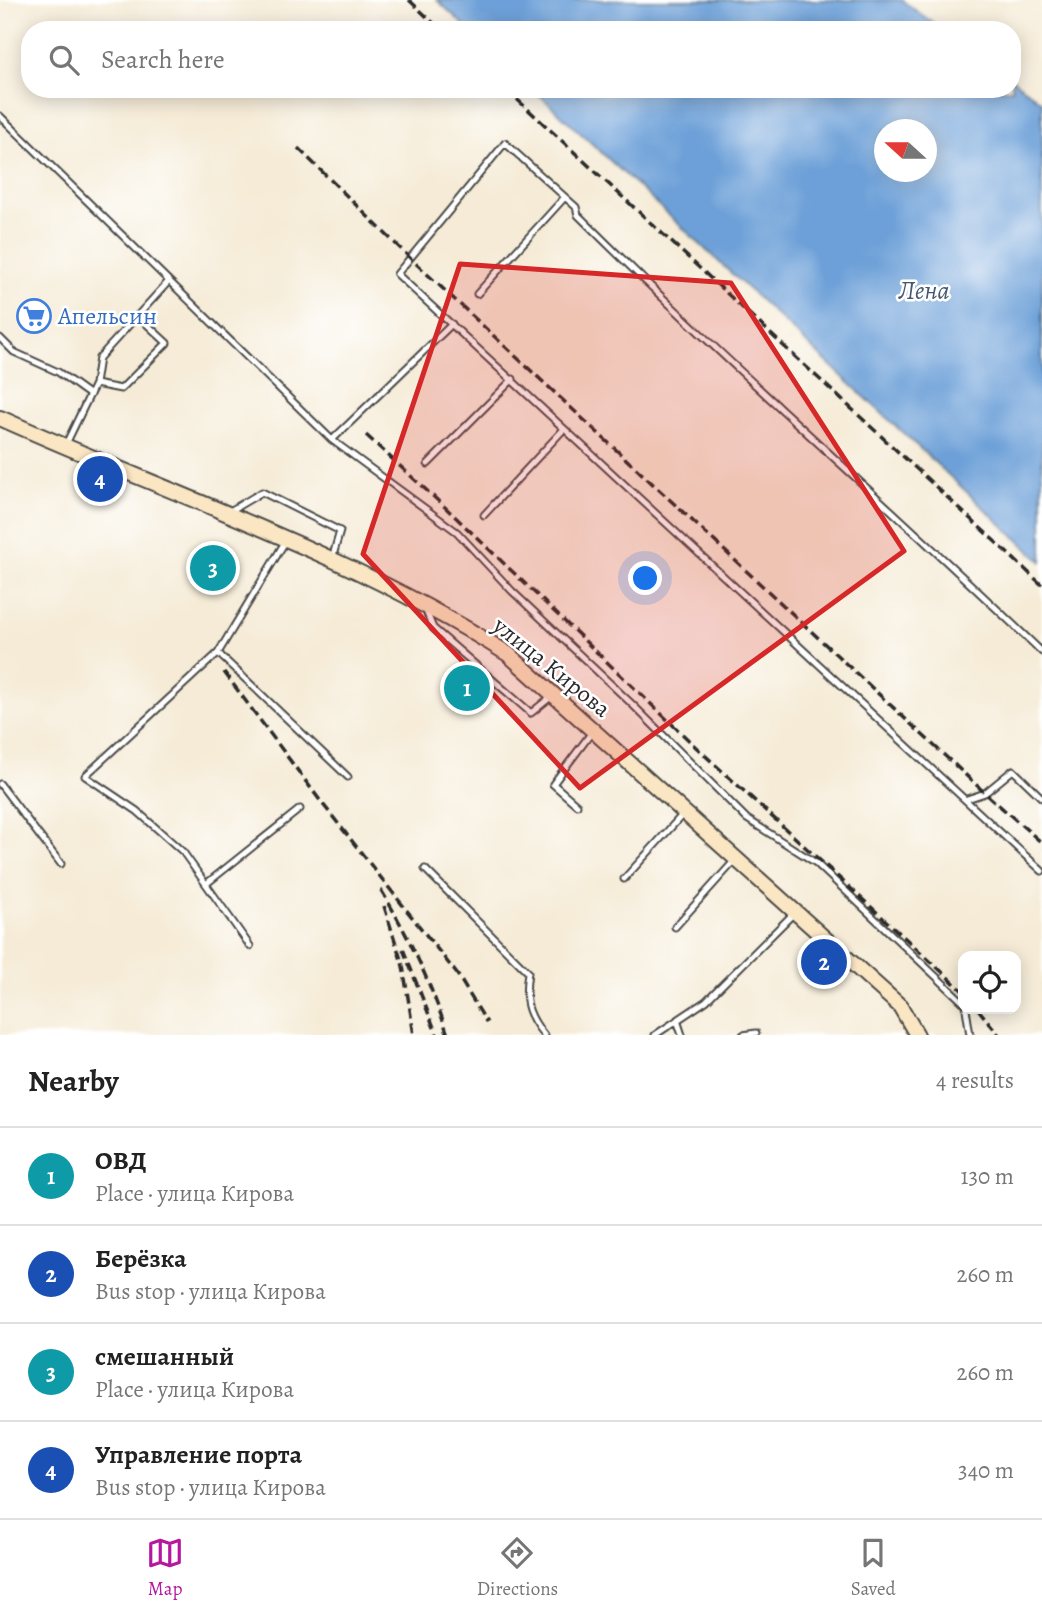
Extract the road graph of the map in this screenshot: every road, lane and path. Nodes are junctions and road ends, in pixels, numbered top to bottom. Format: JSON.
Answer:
{"nodes":[{"id":1,"x":0,"y":116,"type":"edge"},
{"id":2,"x":565,"y":197,"type":"junction"},
{"id":3,"x":169,"y":281,"type":"junction"},
{"id":4,"x":477,"y":294,"type":"dead end"},
{"id":5,"x":138,"y":316,"type":"junction"},
{"id":6,"x":452,"y":324,"type":"junction"},
{"id":7,"x":0,"y":338,"type":"edge"},
{"id":8,"x":513,"y":379,"type":"junction"},
{"id":9,"x":95,"y":384,"type":"junction"},
{"id":10,"x":90,"y":395,"type":"junction"},
{"id":11,"x":0,"y":418,"type":"edge"},
{"id":12,"x":564,"y":429,"type":"junction"},
{"id":13,"x":332,"y":440,"type":"junction"},
{"id":14,"x":65,"y":446,"type":"junction"},
{"id":15,"x":428,"y":464,"type":"dead end"},
{"id":16,"x":226,"y":513,"type":"junction"},
{"id":17,"x":484,"y":515,"type":"dead end"},
{"id":18,"x":286,"y":539,"type":"junction"},
{"id":19,"x":332,"y":559,"type":"junction"},
{"id":20,"x":424,"y":604,"type":"junction"},
{"id":21,"x":1042,"y":652,"type":"edge"},
{"id":22,"x":218,"y":653,"type":"junction"},
{"id":23,"x":554,"y":694,"type":"junction"},
{"id":24,"x":594,"y":730,"type":"junction"},
{"id":25,"x":348,"y":777,"type":"dead end"},
{"id":26,"x":0,"y":784,"type":"edge"},
{"id":27,"x":1042,"y":798,"type":"edge"},
{"id":28,"x":967,"y":799,"type":"junction"},
{"id":29,"x":577,"y":805,"type":"dead end"},
{"id":30,"x":300,"y":809,"type":"dead end"},
{"id":31,"x":684,"y":813,"type":"junction"},
{"id":32,"x":736,"y":859,"type":"junction"},
{"id":33,"x":61,"y":864,"type":"dead end"},
{"id":34,"x":425,"y":869,"type":"dead end"},
{"id":35,"x":1042,"y":871,"type":"edge"},
{"id":36,"x":624,"y":879,"type":"dead end"},
{"id":37,"x":206,"y":884,"type":"junction"},
{"id":38,"x":796,"y":912,"type":"junction"},
{"id":39,"x":675,"y":927,"type":"dead end"},
{"id":40,"x":250,"y":946,"type":"dead end"},
{"id":41,"x":958,"y":997,"type":"edge"},
{"id":42,"x":967,"y":1014,"type":"edge"},
{"id":43,"x":677,"y":1020,"type":"junction"},
{"id":44,"x":755,"y":1033,"type":"dead end"},
{"id":45,"x":544,"y":1035,"type":"edge"},
{"id":46,"x":655,"y":1035,"type":"edge"},
{"id":47,"x":682,"y":1035,"type":"edge"},
{"id":48,"x":743,"y":1035,"type":"edge"},
{"id":49,"x":917,"y":1035,"type":"edge"},
{"id":50,"x":970,"y":1035,"type":"edge"}],
"edges":[{"from":1,"to":3,"type":"lane"},
{"from":2,"to":4,"type":"lane"},
{"from":2,"to":6,"type":"lane"},
{"from":2,"to":21,"type":"lane"},
{"from":3,"to":5,"type":"lane"},
{"from":3,"to":13,"type":"lane"},
{"from":5,"to":9,"type":"lane"},
{"from":5,"to":9,"type":"lane"},
{"from":6,"to":8,"type":"lane"},
{"from":6,"to":13,"type":"lane"},
{"from":7,"to":10,"type":"lane"},
{"from":8,"to":12,"type":"lane"},
{"from":8,"to":15,"type":"lane"},
{"from":9,"to":10,"type":"lane"},
{"from":10,"to":14,"type":"lane"},
{"from":11,"to":14,"type":"main road","name":"улица Кирова"},
{"from":12,"to":17,"type":"lane"},
{"from":12,"to":28,"type":"lane"},
{"from":13,"to":41,"type":"lane"},
{"from":14,"to":16,"type":"main road","name":"улица Кирова"},
{"from":16,"to":18,"type":"main road","name":"улица Кирова"},
{"from":16,"to":19,"type":"lane"},
{"from":18,"to":19,"type":"main road","name":"улица Кирова"},
{"from":18,"to":22,"type":"lane"},
{"from":19,"to":20,"type":"main road","name":"улица Кирова"},
{"from":20,"to":23,"type":"main road","name":"улица Кирова"},
{"from":20,"to":23,"type":"lane"},
{"from":22,"to":25,"type":"lane"},
{"from":22,"to":37,"type":"lane"},
{"from":23,"to":24,"type":"main road","name":"улица Кирова"},
{"from":24,"to":29,"type":"lane"},
{"from":24,"to":31,"type":"main road","name":"улица Кирова"},
{"from":26,"to":33,"type":"lane"},
{"from":27,"to":28,"type":"lane"},
{"from":28,"to":35,"type":"lane"},
{"from":30,"to":37,"type":"lane"},
{"from":31,"to":32,"type":"main road","name":"улица Кирова"},
{"from":31,"to":36,"type":"lane"},
{"from":32,"to":38,"type":"main road","name":"улица Кирова"},
{"from":32,"to":39,"type":"lane"},
{"from":34,"to":45,"type":"lane"},
{"from":37,"to":40,"type":"lane"},
{"from":38,"to":43,"type":"lane"},
{"from":38,"to":49,"type":"main road","name":"улица Кирова"},
{"from":42,"to":50,"type":"lane"},
{"from":43,"to":46,"type":"lane"},
{"from":43,"to":47,"type":"lane"},
{"from":44,"to":48,"type":"lane"}]}
